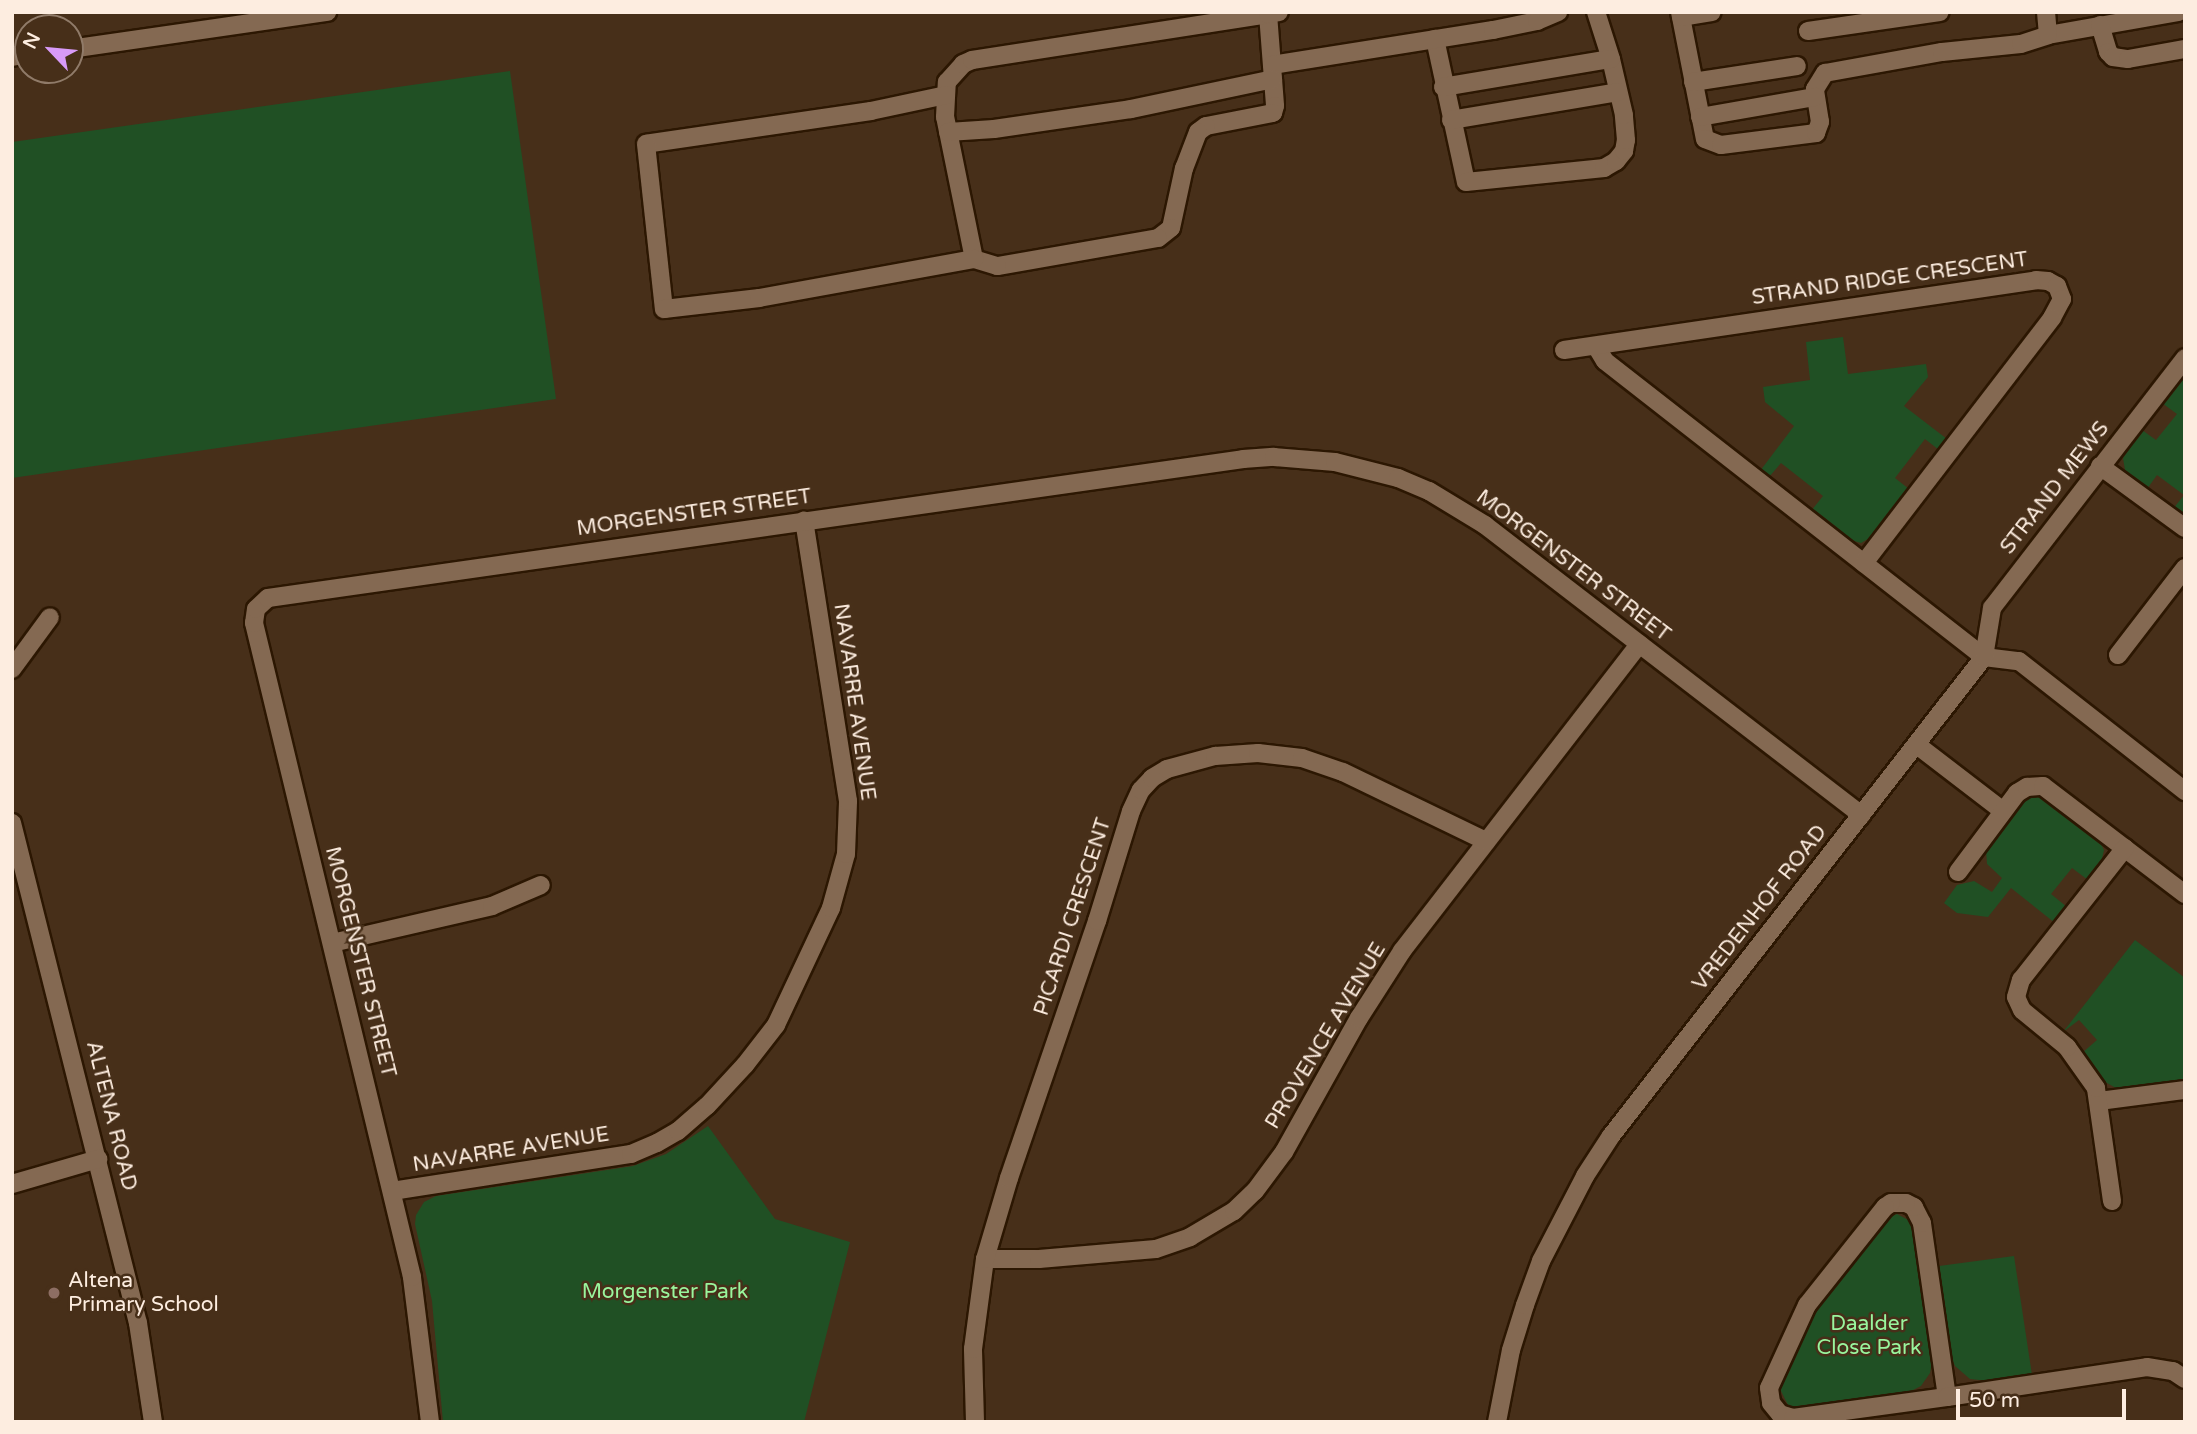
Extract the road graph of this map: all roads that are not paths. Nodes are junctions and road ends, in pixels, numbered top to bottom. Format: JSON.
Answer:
{"nodes":[{"id":1,"x":327,"y":12,"type":"edge"},
{"id":2,"x":1558,"y":12,"type":"edge"},
{"id":3,"x":1596,"y":12,"type":"edge"},
{"id":4,"x":1712,"y":12,"type":"edge"},
{"id":5,"x":1940,"y":12,"type":"edge"},
{"id":6,"x":2046,"y":12,"type":"edge"},
{"id":7,"x":2179,"y":12,"type":"edge"},
{"id":8,"x":1273,"y":13,"type":"edge"},
{"id":9,"x":1680,"y":15,"type":"edge"},
{"id":10,"x":274,"y":16,"type":"edge"},
{"id":11,"x":2101,"y":26,"type":"junction"},
{"id":12,"x":1808,"y":31,"type":"dead end"},
{"id":13,"x":2048,"y":35,"type":"junction"},
{"id":14,"x":1435,"y":39,"type":"junction"},
{"id":15,"x":84,"y":46,"type":"edge"},
{"id":16,"x":2185,"y":49,"type":"edge"},
{"id":17,"x":1611,"y":59,"type":"junction"},
{"id":18,"x":1797,"y":66,"type":"dead end"},
{"id":19,"x":1272,"y":72,"type":"junction"},
{"id":20,"x":1693,"y":82,"type":"junction"},
{"id":21,"x":1443,"y":87,"type":"junction"},
{"id":22,"x":1618,"y":92,"type":"junction"},
{"id":23,"x":946,"y":95,"type":"junction"},
{"id":24,"x":1815,"y":97,"type":"junction"},
{"id":25,"x":1700,"y":117,"type":"junction"},
{"id":26,"x":1451,"y":120,"type":"junction"},
{"id":27,"x":947,"y":132,"type":"junction"},
{"id":28,"x":974,"y":260,"type":"junction"},
{"id":29,"x":1596,"y":346,"type":"junction"},
{"id":30,"x":1564,"y":350,"type":"dead end"},
{"id":31,"x":2185,"y":358,"type":"edge"},
{"id":32,"x":2101,"y":466,"type":"junction"},
{"id":33,"x":804,"y":520,"type":"junction"},
{"id":34,"x":2185,"y":528,"type":"edge"},
{"id":35,"x":1864,"y":563,"type":"junction"},
{"id":36,"x":2185,"y":568,"type":"edge"},
{"id":37,"x":50,"y":617,"type":"dead end"},
{"id":38,"x":1639,"y":645,"type":"junction"},
{"id":39,"x":2118,"y":655,"type":"dead end"},
{"id":40,"x":1984,"y":657,"type":"junction"},
{"id":41,"x":12,"y":669,"type":"edge"},
{"id":42,"x":1917,"y":745,"type":"junction"},
{"id":43,"x":2185,"y":791,"type":"edge"},
{"id":44,"x":2003,"y":811,"type":"junction"},
{"id":45,"x":1861,"y":815,"type":"junction"},
{"id":46,"x":12,"y":823,"type":"edge"},
{"id":47,"x":1486,"y":841,"type":"junction"},
{"id":48,"x":2125,"y":848,"type":"junction"},
{"id":49,"x":1958,"y":872,"type":"dead end"},
{"id":50,"x":541,"y":885,"type":"dead end"},
{"id":51,"x":2185,"y":894,"type":"edge"},
{"id":52,"x":332,"y":943,"type":"junction"},
{"id":53,"x":2185,"y":1090,"type":"edge"},
{"id":54,"x":2099,"y":1101,"type":"junction"},
{"id":55,"x":98,"y":1159,"type":"junction"},
{"id":56,"x":12,"y":1184,"type":"edge"},
{"id":57,"x":392,"y":1191,"type":"junction"},
{"id":58,"x":2112,"y":1200,"type":"dead end"},
{"id":59,"x":985,"y":1259,"type":"junction"},
{"id":60,"x":2185,"y":1379,"type":"edge"},
{"id":61,"x":1947,"y":1397,"type":"junction"},
{"id":62,"x":153,"y":1422,"type":"edge"},
{"id":63,"x":430,"y":1422,"type":"edge"},
{"id":64,"x":975,"y":1422,"type":"edge"},
{"id":65,"x":1497,"y":1422,"type":"edge"}],
"edges":[{"from":1,"to":10,"type":"street"},
{"from":2,"to":14,"type":"street"},
{"from":3,"to":17,"type":"street"},
{"from":4,"to":9,"type":"street"},
{"from":5,"to":12,"type":"street"},
{"from":6,"to":13,"type":"street"},
{"from":7,"to":11,"type":"street"},
{"from":8,"to":19,"type":"street"},
{"from":8,"to":23,"type":"street"},
{"from":9,"to":20,"type":"street"},
{"from":10,"to":15,"type":"street"},
{"from":11,"to":13,"type":"street"},
{"from":11,"to":16,"type":"street"},
{"from":13,"to":24,"type":"street"},
{"from":14,"to":19,"type":"street"},
{"from":14,"to":21,"type":"street"},
{"from":17,"to":21,"type":"street"},
{"from":17,"to":22,"type":"street"},
{"from":18,"to":20,"type":"street"},
{"from":19,"to":27,"type":"street"},
{"from":19,"to":28,"type":"street"},
{"from":20,"to":25,"type":"street"},
{"from":21,"to":26,"type":"street"},
{"from":22,"to":26,"type":"street"},
{"from":22,"to":26,"type":"street"},
{"from":23,"to":27,"type":"street"},
{"from":23,"to":28,"type":"street"},
{"from":24,"to":25,"type":"street"},
{"from":24,"to":25,"type":"street"},
{"from":27,"to":28,"type":"street"},
{"from":29,"to":30,"type":"street","name":"STRAND RIDGE CRESCENT"},
{"from":29,"to":35,"type":"street"},
{"from":29,"to":35,"type":"street","name":"STRAND RIDGE CRESCENT"},
{"from":31,"to":32,"type":"street","name":"STRAND MEWS"},
{"from":32,"to":34,"type":"street"},
{"from":32,"to":40,"type":"street","name":"STRAND MEWS"},
{"from":33,"to":38,"type":"street","name":"MORGENSTER STREET"},
{"from":33,"to":52,"type":"street","name":"MORGENSTER STREET"},
{"from":33,"to":57,"type":"street","name":"NAVARRE AVENUE"},
{"from":35,"to":40,"type":"street"},
{"from":36,"to":39,"type":"street"},
{"from":37,"to":41,"type":"street"},
{"from":38,"to":45,"type":"street","name":"MORGENSTER STREET"},
{"from":38,"to":47,"type":"street","name":"PROVENCE AVENUE"},
{"from":40,"to":42,"type":"street","name":"VREDENHOF ROAD"},
{"from":40,"to":43,"type":"street"},
{"from":42,"to":44,"type":"street"},
{"from":42,"to":45,"type":"street","name":"VREDENHOF ROAD"},
{"from":44,"to":48,"type":"street"},
{"from":44,"to":49,"type":"street"},
{"from":45,"to":65,"type":"street","name":"VREDENHOF ROAD"},
{"from":46,"to":55,"type":"street","name":"ALTENA ROAD"},
{"from":47,"to":59,"type":"street","name":"PROVENCE AVENUE"},
{"from":47,"to":59,"type":"street","name":"PICARDI CRESCENT"},
{"from":48,"to":51,"type":"street"},
{"from":48,"to":54,"type":"street"},
{"from":50,"to":52,"type":"street"},
{"from":52,"to":57,"type":"street","name":"MORGENSTER STREET"},
{"from":53,"to":54,"type":"street"},
{"from":54,"to":58,"type":"street"},
{"from":55,"to":56,"type":"street"},
{"from":55,"to":62,"type":"street","name":"ALTENA ROAD"},
{"from":57,"to":63,"type":"street","name":"MORGENSTER STREET"},
{"from":59,"to":64,"type":"street","name":"PICARDI CRESCENT"},
{"from":60,"to":61,"type":"street"},
{"from":61,"to":61,"type":"street"}]}
